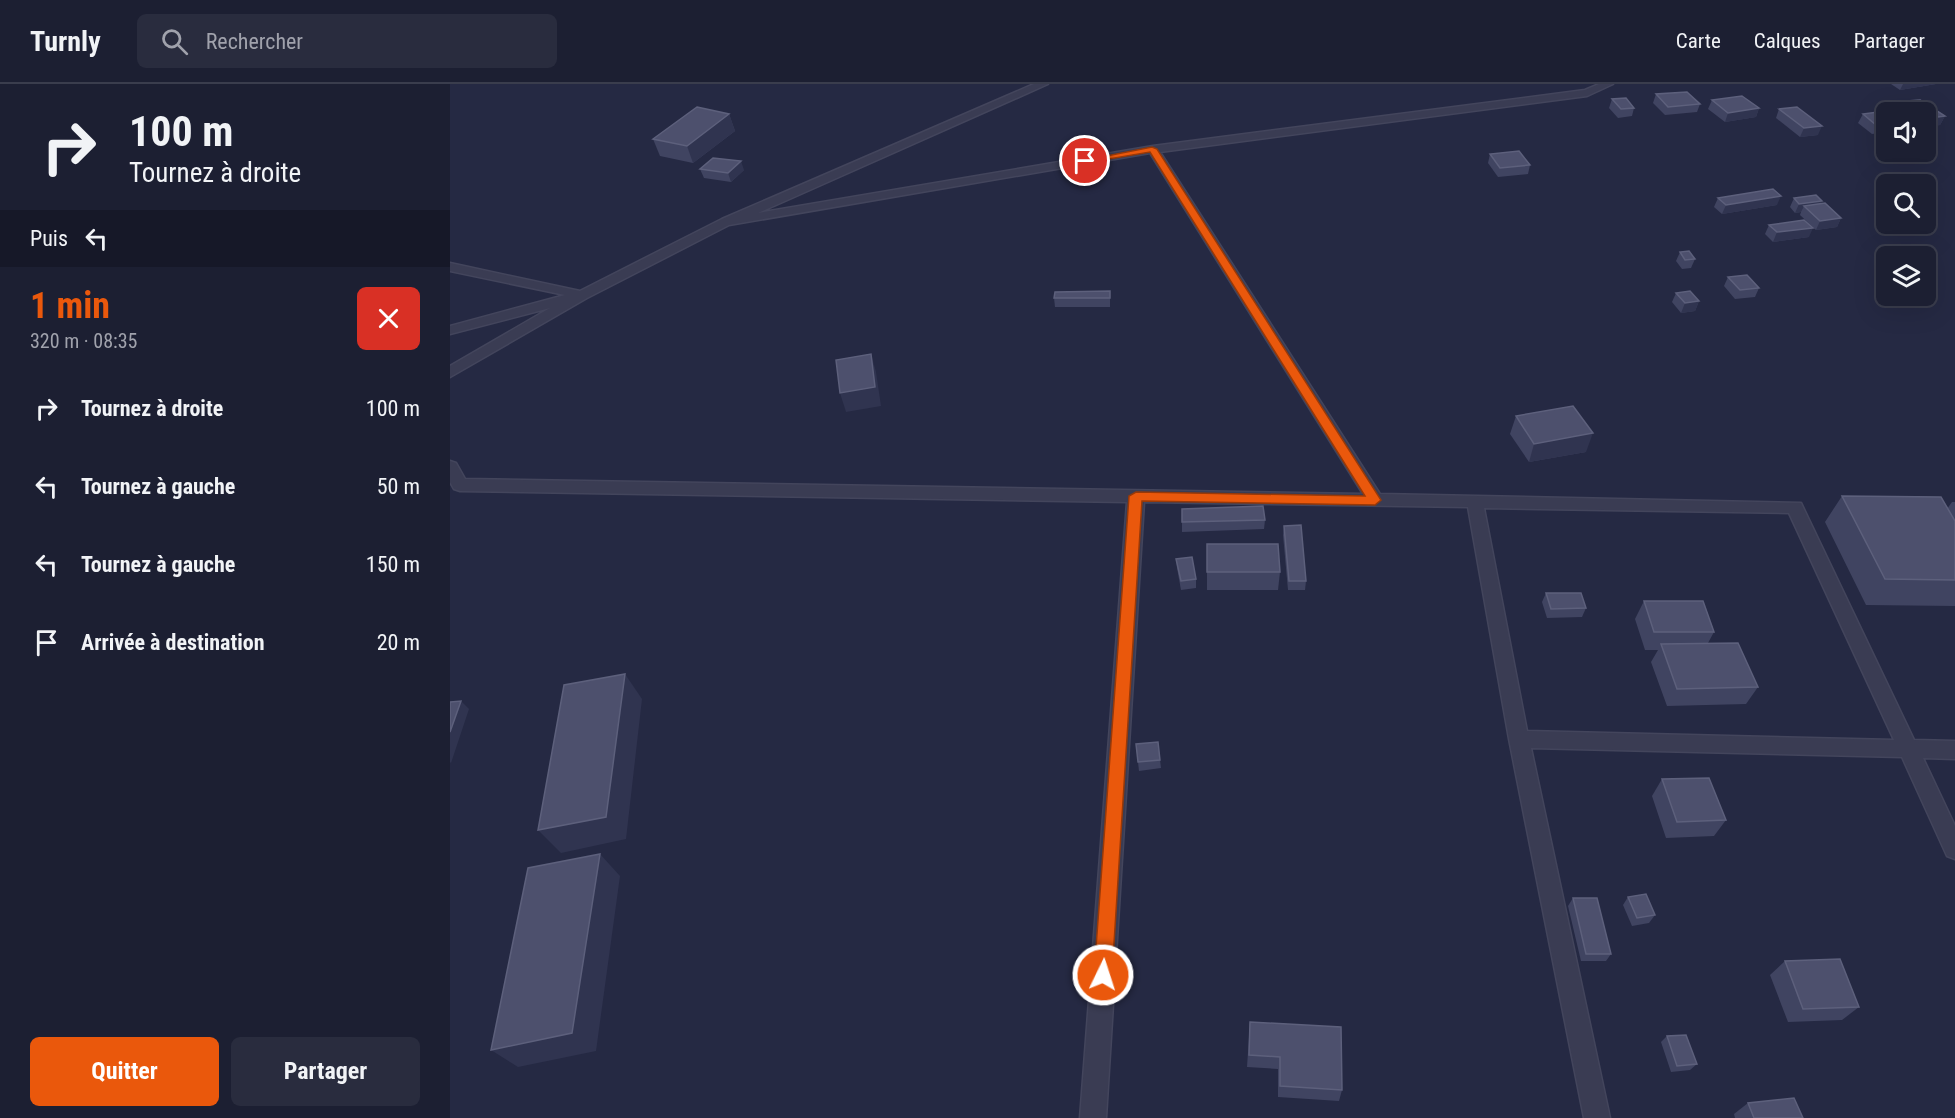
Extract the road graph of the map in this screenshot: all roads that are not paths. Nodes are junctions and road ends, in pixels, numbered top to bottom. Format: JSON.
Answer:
{"nodes":[{"id":1,"x":1043,"y":84,"type":"edge"},
{"id":2,"x":1608,"y":84,"type":"edge"},
{"id":3,"x":1152,"y":149,"type":"junction"},
{"id":4,"x":726,"y":222,"type":"junction"},
{"id":5,"x":450,"y":267,"type":"edge"},
{"id":6,"x":582,"y":295,"type":"junction"},
{"id":7,"x":450,"y":330,"type":"edge"},
{"id":8,"x":450,"y":372,"type":"edge"},
{"id":9,"x":450,"y":467,"type":"edge"},
{"id":10,"x":1136,"y":496,"type":"junction"},
{"id":11,"x":1375,"y":500,"type":"junction"},
{"id":12,"x":1475,"y":502,"type":"junction"},
{"id":13,"x":1519,"y":739,"type":"junction"},
{"id":14,"x":1909,"y":749,"type":"junction"},
{"id":15,"x":1955,"y":750,"type":"edge"},
{"id":16,"x":1955,"y":849,"type":"edge"},
{"id":17,"x":1093,"y":1118,"type":"edge"},
{"id":18,"x":1596,"y":1118,"type":"edge"}],
"edges":[{"from":1,"to":4,"type":"street"},
{"from":2,"to":3,"type":"street"},
{"from":3,"to":4,"type":"street"},
{"from":3,"to":11,"type":"street"},
{"from":4,"to":6,"type":"street"},
{"from":5,"to":6,"type":"street"},
{"from":6,"to":7,"type":"street"},
{"from":6,"to":8,"type":"street"},
{"from":9,"to":10,"type":"street"},
{"from":10,"to":11,"type":"street"},
{"from":10,"to":17,"type":"street"},
{"from":11,"to":12,"type":"street"},
{"from":12,"to":13,"type":"street"},
{"from":12,"to":14,"type":"street"},
{"from":13,"to":14,"type":"street"},
{"from":13,"to":18,"type":"street"},
{"from":14,"to":15,"type":"street"},
{"from":14,"to":16,"type":"street"}]}
